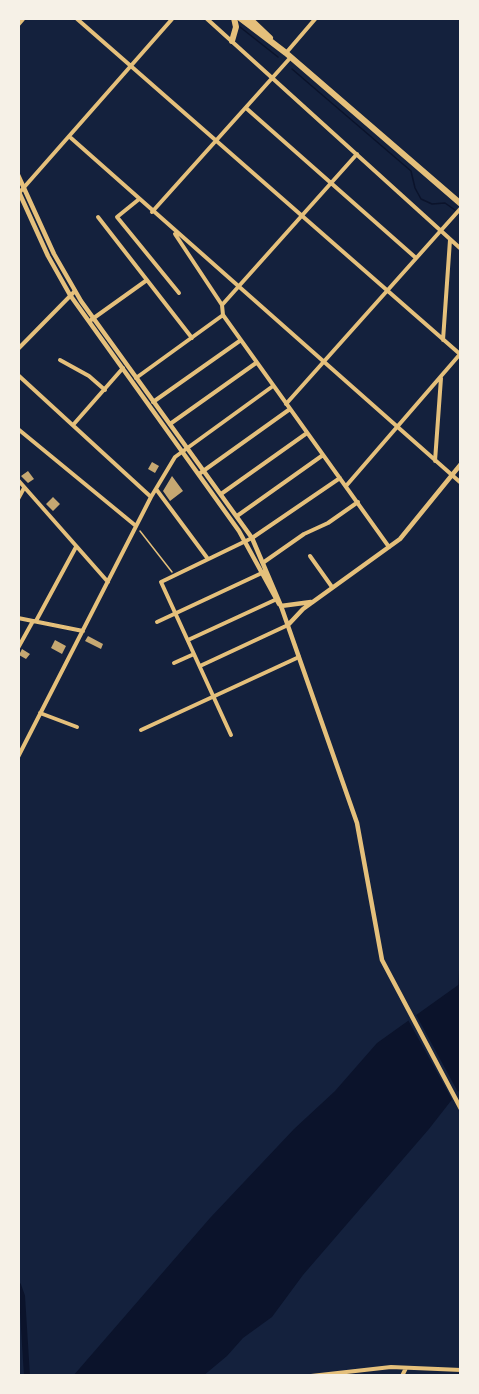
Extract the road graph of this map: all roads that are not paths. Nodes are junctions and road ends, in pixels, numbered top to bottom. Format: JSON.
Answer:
{"nodes":[{"id":1,"x":24,"y":18,"type":"edge"},
{"id":2,"x":76,"y":18,"type":"edge"},
{"id":3,"x":173,"y":18,"type":"edge"},
{"id":4,"x":206,"y":18,"type":"edge"},
{"id":5,"x":234,"y":18,"type":"edge"},
{"id":6,"x":240,"y":18,"type":"edge"},
{"id":7,"x":249,"y":18,"type":"edge"},
{"id":8,"x":316,"y":18,"type":"edge"},
{"id":9,"x":18,"y":25,"type":"edge"},
{"id":10,"x":232,"y":41,"type":"junction"},
{"id":11,"x":274,"y":43,"type":"junction"},
{"id":12,"x":288,"y":55,"type":"junction"},
{"id":13,"x":131,"y":65,"type":"junction"},
{"id":14,"x":273,"y":77,"type":"junction"},
{"id":15,"x":246,"y":108,"type":"junction"},
{"id":16,"x":71,"y":138,"type":"junction"},
{"id":17,"x":217,"y":140,"type":"junction"},
{"id":18,"x":357,"y":154,"type":"junction"},
{"id":19,"x":18,"y":175,"type":"edge"},
{"id":20,"x":331,"y":183,"type":"junction"},
{"id":21,"x":25,"y":189,"type":"junction"},
{"id":22,"x":19,"y":192,"type":"edge"},
{"id":23,"x":138,"y":200,"type":"junction"},
{"id":24,"x":461,"y":206,"type":"edge"},
{"id":25,"x":152,"y":212,"type":"junction"},
{"id":26,"x":302,"y":216,"type":"junction"},
{"id":27,"x":98,"y":218,"type":"dead end"},
{"id":28,"x":172,"y":230,"type":"junction"},
{"id":29,"x":441,"y":231,"type":"junction"},
{"id":30,"x":450,"y":239,"type":"junction"},
{"id":31,"x":461,"y":249,"type":"edge"},
{"id":32,"x":416,"y":258,"type":"junction"},
{"id":33,"x":147,"y":280,"type":"junction"},
{"id":34,"x":238,"y":287,"type":"junction"},
{"id":35,"x":75,"y":291,"type":"junction"},
{"id":36,"x":387,"y":291,"type":"junction"},
{"id":37,"x":178,"y":293,"type":"dead end"},
{"id":38,"x":70,"y":295,"type":"junction"},
{"id":39,"x":222,"y":305,"type":"junction"},
{"id":40,"x":223,"y":315,"type":"junction"},
{"id":41,"x":90,"y":320,"type":"junction"},
{"id":42,"x":192,"y":338,"type":"junction"},
{"id":43,"x":241,"y":340,"type":"junction"},
{"id":44,"x":443,"y":340,"type":"junction"},
{"id":45,"x":18,"y":349,"type":"edge"},
{"id":46,"x":461,"y":354,"type":"edge"},
{"id":47,"x":60,"y":360,"type":"dead end"},
{"id":48,"x":323,"y":362,"type":"junction"},
{"id":49,"x":256,"y":363,"type":"junction"},
{"id":50,"x":124,"y":367,"type":"junction"},
{"id":51,"x":18,"y":375,"type":"edge"},
{"id":52,"x":441,"y":377,"type":"junction"},
{"id":53,"x":133,"y":380,"type":"junction"},
{"id":54,"x":273,"y":386,"type":"junction"},
{"id":55,"x":105,"y":390,"type":"junction"},
{"id":56,"x":153,"y":402,"type":"junction"},
{"id":57,"x":286,"y":404,"type":"junction"},
{"id":58,"x":290,"y":409,"type":"junction"},
{"id":59,"x":170,"y":424,"type":"junction"},
{"id":60,"x":73,"y":426,"type":"junction"},
{"id":61,"x":397,"y":428,"type":"junction"},
{"id":62,"x":18,"y":429,"type":"edge"},
{"id":63,"x":308,"y":433,"type":"junction"},
{"id":64,"x":184,"y":448,"type":"junction"},
{"id":65,"x":323,"y":455,"type":"junction"},
{"id":66,"x":435,"y":461,"type":"junction"},
{"id":67,"x":461,"y":464,"type":"edge"},
{"id":68,"x":201,"y":472,"type":"junction"},
{"id":69,"x":452,"y":476,"type":"junction"},
{"id":70,"x":340,"y":478,"type":"junction"},
{"id":71,"x":18,"y":480,"type":"edge"},
{"id":72,"x":461,"y":483,"type":"edge"},
{"id":73,"x":346,"y":486,"type":"junction"},
{"id":74,"x":24,"y":488,"type":"junction"},
{"id":75,"x":156,"y":489,"type":"junction"},
{"id":76,"x":221,"y":494,"type":"junction"},
{"id":77,"x":151,"y":497,"type":"junction"},
{"id":78,"x":18,"y":499,"type":"edge"},
{"id":79,"x":358,"y":502,"type":"junction"},
{"id":80,"x":237,"y":516,"type":"junction"},
{"id":81,"x":136,"y":526,"type":"junction"},
{"id":82,"x":252,"y":538,"type":"junction"},
{"id":83,"x":246,"y":542,"type":"junction"},
{"id":84,"x":76,"y":547,"type":"junction"},
{"id":85,"x":389,"y":547,"type":"junction"},
{"id":86,"x":310,"y":556,"type":"dead end"},
{"id":87,"x":208,"y":559,"type":"junction"},
{"id":88,"x":264,"y":562,"type":"junction"},
{"id":89,"x":268,"y":570,"type":"junction"},
{"id":90,"x":261,"y":573,"type":"junction"},
{"id":91,"x":108,"y":582,"type":"junction"},
{"id":92,"x":332,"y":587,"type":"junction"},
{"id":93,"x":277,"y":599,"type":"junction"},
{"id":94,"x":311,"y":602,"type":"junction"},
{"id":95,"x":281,"y":606,"type":"junction"},
{"id":96,"x":176,"y":613,"type":"junction"},
{"id":97,"x":18,"y":618,"type":"edge"},
{"id":98,"x":35,"y":621,"type":"junction"},
{"id":99,"x":157,"y":622,"type":"dead end"},
{"id":100,"x":288,"y":625,"type":"junction"},
{"id":101,"x":83,"y":631,"type":"junction"},
{"id":102,"x":188,"y":640,"type":"junction"},
{"id":103,"x":18,"y":648,"type":"edge"},
{"id":104,"x":194,"y":654,"type":"junction"},
{"id":105,"x":299,"y":657,"type":"junction"},
{"id":106,"x":174,"y":663,"type":"dead end"},
{"id":107,"x":200,"y":666,"type":"junction"},
{"id":108,"x":213,"y":696,"type":"junction"},
{"id":109,"x":40,"y":713,"type":"junction"},
{"id":110,"x":77,"y":727,"type":"dead end"},
{"id":111,"x":141,"y":730,"type":"dead end"},
{"id":112,"x":231,"y":735,"type":"dead end"},
{"id":113,"x":18,"y":757,"type":"edge"},
{"id":114,"x":461,"y":1109,"type":"edge"},
{"id":115,"x":406,"y":1368,"type":"junction"},
{"id":116,"x":461,"y":1370,"type":"edge"},
{"id":117,"x":311,"y":1376,"type":"edge"},
{"id":118,"x":402,"y":1376,"type":"edge"}],
"edges":[{"from":1,"to":9,"type":"street"},
{"from":2,"to":13,"type":"street"},
{"from":3,"to":13,"type":"street"},
{"from":4,"to":10,"type":"street"},
{"from":5,"to":10,"type":"highway"},
{"from":6,"to":11,"type":"highway"},
{"from":7,"to":11,"type":"highway"},
{"from":8,"to":12,"type":"street"},
{"from":10,"to":14,"type":"street"},
{"from":11,"to":12,"type":"highway"},
{"from":12,"to":14,"type":"street"},
{"from":12,"to":24,"type":"highway"},
{"from":13,"to":16,"type":"street"},
{"from":13,"to":17,"type":"street"},
{"from":14,"to":15,"type":"street"},
{"from":14,"to":18,"type":"street"},
{"from":15,"to":17,"type":"street"},
{"from":15,"to":20,"type":"street"},
{"from":16,"to":21,"type":"street"},
{"from":16,"to":23,"type":"street"},
{"from":17,"to":25,"type":"street"},
{"from":17,"to":26,"type":"street"},
{"from":18,"to":20,"type":"street"},
{"from":18,"to":29,"type":"street"},
{"from":19,"to":21,"type":"street"},
{"from":20,"to":26,"type":"street"},
{"from":20,"to":32,"type":"street"},
{"from":21,"to":22,"type":"street"},
{"from":21,"to":35,"type":"street"},
{"from":22,"to":38,"type":"street"},
{"from":23,"to":25,"type":"street"},
{"from":23,"to":37,"type":"street"},
{"from":24,"to":29,"type":"street"},
{"from":25,"to":28,"type":"street"},
{"from":26,"to":34,"type":"street"},
{"from":26,"to":36,"type":"street"},
{"from":27,"to":33,"type":"street"},
{"from":28,"to":34,"type":"street"},
{"from":28,"to":39,"type":"street"},
{"from":29,"to":30,"type":"street"},
{"from":29,"to":32,"type":"street"},
{"from":30,"to":31,"type":"street"},
{"from":30,"to":44,"type":"street"},
{"from":32,"to":36,"type":"street"},
{"from":33,"to":41,"type":"street"},
{"from":33,"to":42,"type":"street"},
{"from":34,"to":39,"type":"street"},
{"from":34,"to":48,"type":"street"},
{"from":35,"to":38,"type":"street"},
{"from":35,"to":41,"type":"street"},
{"from":36,"to":44,"type":"street"},
{"from":36,"to":48,"type":"street"},
{"from":38,"to":41,"type":"street"},
{"from":38,"to":45,"type":"street"},
{"from":39,"to":40,"type":"street"},
{"from":40,"to":42,"type":"street"},
{"from":40,"to":43,"type":"street"},
{"from":41,"to":50,"type":"street"},
{"from":42,"to":53,"type":"street"},
{"from":43,"to":49,"type":"street"},
{"from":43,"to":56,"type":"street"},
{"from":44,"to":46,"type":"street"},
{"from":46,"to":52,"type":"street"},
{"from":47,"to":55,"type":"street"},
{"from":48,"to":57,"type":"street"},
{"from":48,"to":61,"type":"street"},
{"from":49,"to":54,"type":"street"},
{"from":49,"to":59,"type":"street"},
{"from":50,"to":53,"type":"street"},
{"from":50,"to":55,"type":"street"},
{"from":51,"to":60,"type":"street"},
{"from":52,"to":61,"type":"street"},
{"from":52,"to":66,"type":"street"},
{"from":53,"to":56,"type":"street"},
{"from":53,"to":64,"type":"street"},
{"from":54,"to":57,"type":"street"},
{"from":54,"to":64,"type":"street"},
{"from":55,"to":60,"type":"street"},
{"from":56,"to":59,"type":"street"},
{"from":57,"to":58,"type":"street"},
{"from":58,"to":63,"type":"street"},
{"from":58,"to":68,"type":"street"},
{"from":59,"to":64,"type":"street"},
{"from":60,"to":77,"type":"street"},
{"from":61,"to":66,"type":"street"},
{"from":61,"to":73,"type":"street"},
{"from":62,"to":81,"type":"street"},
{"from":63,"to":65,"type":"street"},
{"from":63,"to":76,"type":"street"},
{"from":64,"to":68,"type":"street"},
{"from":64,"to":75,"type":"street"},
{"from":65,"to":70,"type":"street"},
{"from":65,"to":80,"type":"street"},
{"from":66,"to":69,"type":"street"},
{"from":67,"to":69,"type":"street"},
{"from":68,"to":76,"type":"street"},
{"from":68,"to":83,"type":"street"},
{"from":69,"to":72,"type":"street"},
{"from":69,"to":85,"type":"street"},
{"from":70,"to":73,"type":"street"},
{"from":70,"to":82,"type":"street"},
{"from":71,"to":74,"type":"street"},
{"from":73,"to":79,"type":"street"},
{"from":74,"to":78,"type":"street"},
{"from":74,"to":84,"type":"street"},
{"from":75,"to":77,"type":"street"},
{"from":75,"to":87,"type":"street"},
{"from":76,"to":80,"type":"street"},
{"from":77,"to":81,"type":"street"},
{"from":79,"to":85,"type":"street"},
{"from":79,"to":88,"type":"street"},
{"from":80,"to":82,"type":"street"},
{"from":81,"to":91,"type":"street"},
{"from":82,"to":83,"type":"street"},
{"from":82,"to":88,"type":"street"},
{"from":83,"to":87,"type":"street"},
{"from":83,"to":90,"type":"street"},
{"from":84,"to":91,"type":"street"},
{"from":84,"to":98,"type":"street"},
{"from":85,"to":92,"type":"street"},
{"from":86,"to":92,"type":"street"},
{"from":87,"to":96,"type":"street"},
{"from":88,"to":89,"type":"street"},
{"from":89,"to":90,"type":"street"},
{"from":89,"to":93,"type":"street"},
{"from":90,"to":93,"type":"street"},
{"from":90,"to":96,"type":"street"},
{"from":91,"to":101,"type":"street"},
{"from":92,"to":94,"type":"street"},
{"from":93,"to":95,"type":"street"},
{"from":93,"to":102,"type":"street"},
{"from":94,"to":95,"type":"street"},
{"from":94,"to":100,"type":"street"},
{"from":95,"to":100,"type":"street"},
{"from":96,"to":99,"type":"street"},
{"from":96,"to":102,"type":"street"},
{"from":97,"to":98,"type":"street"},
{"from":98,"to":101,"type":"street"},
{"from":98,"to":103,"type":"street"},
{"from":100,"to":105,"type":"street"},
{"from":100,"to":107,"type":"street"},
{"from":101,"to":109,"type":"street"},
{"from":102,"to":104,"type":"street"},
{"from":104,"to":106,"type":"street"},
{"from":104,"to":107,"type":"street"},
{"from":105,"to":108,"type":"street"},
{"from":105,"to":114,"type":"street"},
{"from":107,"to":108,"type":"street"},
{"from":108,"to":111,"type":"street"},
{"from":108,"to":112,"type":"street"},
{"from":109,"to":110,"type":"street"},
{"from":109,"to":113,"type":"street"},
{"from":115,"to":116,"type":"street"},
{"from":115,"to":117,"type":"street"},
{"from":115,"to":118,"type":"street"}]}
